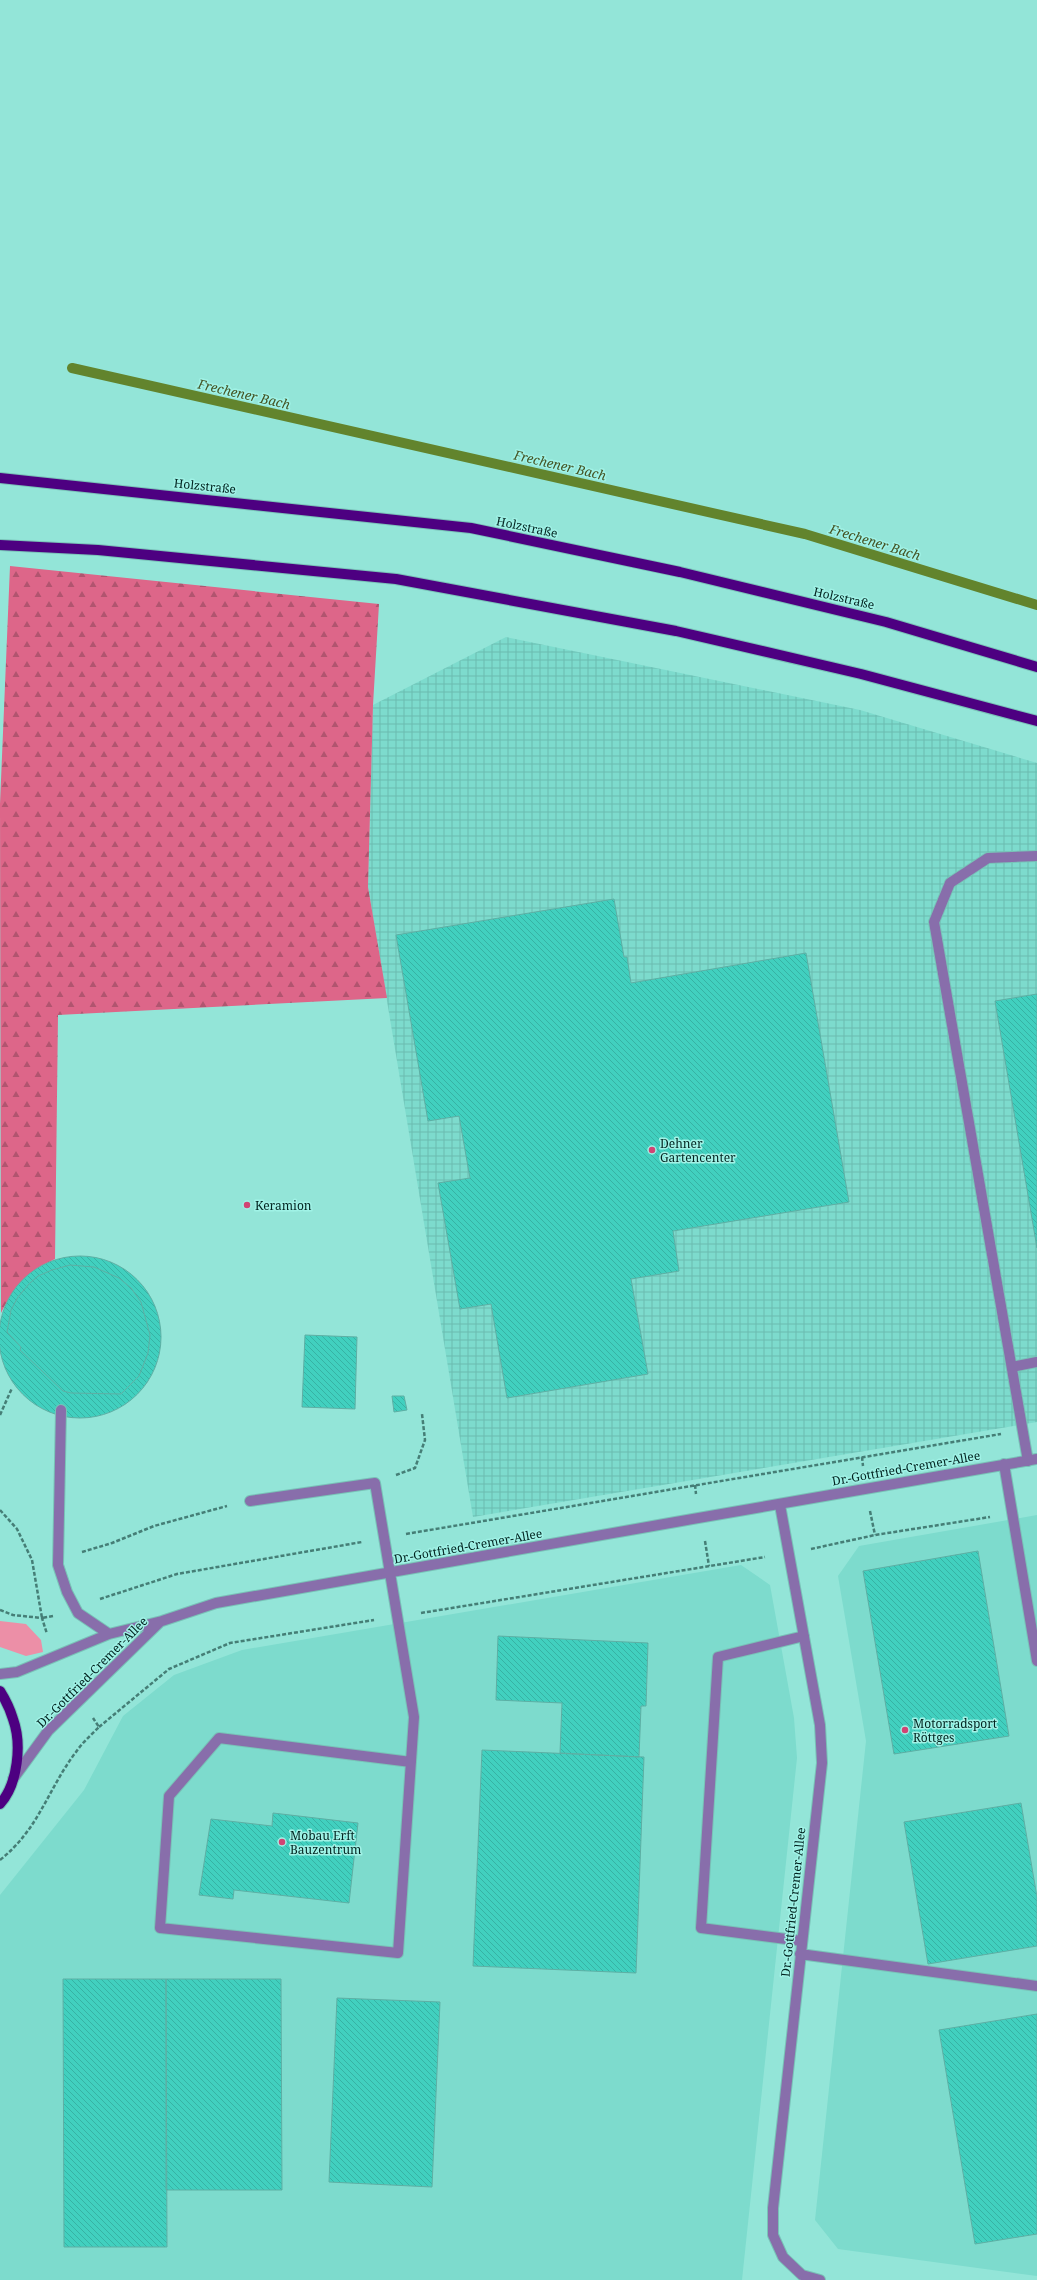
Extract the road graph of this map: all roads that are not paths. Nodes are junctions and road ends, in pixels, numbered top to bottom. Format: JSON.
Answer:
{"nodes":[{"id":1,"x":0,"y":478,"type":"edge"},
{"id":2,"x":0,"y":545,"type":"edge"},
{"id":3,"x":1037,"y":667,"type":"edge"},
{"id":4,"x":1037,"y":721,"type":"edge"},
{"id":5,"x":1037,"y":856,"type":"edge"},
{"id":6,"x":1037,"y":1362,"type":"edge"},
{"id":7,"x":1012,"y":1367,"type":"junction"},
{"id":8,"x":61,"y":1410,"type":"dead end"},
{"id":9,"x":1033,"y":1460,"type":"edge"},
{"id":10,"x":1004,"y":1464,"type":"junction"},
{"id":11,"x":250,"y":1501,"type":"road end"},
{"id":12,"x":780,"y":1505,"type":"junction"},
{"id":13,"x":391,"y":1573,"type":"junction"},
{"id":14,"x":162,"y":1621,"type":"junction"},
{"id":15,"x":109,"y":1634,"type":"junction"},
{"id":16,"x":804,"y":1636,"type":"junction"},
{"id":17,"x":1037,"y":1661,"type":"edge"},
{"id":18,"x":0,"y":1674,"type":"edge"},
{"id":19,"x":0,"y":1691,"type":"edge"},
{"id":20,"x":411,"y":1762,"type":"junction"},
{"id":21,"x":12,"y":1781,"type":"junction"},
{"id":22,"x":0,"y":1804,"type":"edge"},
{"id":23,"x":802,"y":1941,"type":"junction"},
{"id":24,"x":800,"y":1954,"type":"junction"},
{"id":25,"x":1037,"y":1986,"type":"edge"},
{"id":26,"x":820,"y":2280,"type":"edge"}],
"edges":[{"from":1,"to":3,"type":"main road","name":"Holzstraße"},
{"from":2,"to":4,"type":"main road"},
{"from":5,"to":7,"type":"street"},
{"from":6,"to":7,"type":"street"},
{"from":7,"to":9,"type":"street"},
{"from":8,"to":15,"type":"street"},
{"from":9,"to":10,"type":"street","name":"Dr.-Gottfried-Cremer-Allee"},
{"from":10,"to":12,"type":"street","name":"Dr.-Gottfried-Cremer-Allee"},
{"from":10,"to":17,"type":"street"},
{"from":11,"to":13,"type":"street"},
{"from":12,"to":13,"type":"street","name":"Dr.-Gottfried-Cremer-Allee"},
{"from":12,"to":16,"type":"street","name":"Dr.-Gottfried-Cremer-Allee"},
{"from":13,"to":14,"type":"street","name":"Dr.-Gottfried-Cremer-Allee"},
{"from":13,"to":20,"type":"street"},
{"from":14,"to":15,"type":"street","name":"Dr.-Gottfried-Cremer-Allee"},
{"from":14,"to":21,"type":"street","name":"Dr.-Gottfried-Cremer-Allee"},
{"from":15,"to":18,"type":"street","name":"Dr.-Gottfried-Cremer-Allee"},
{"from":16,"to":23,"type":"street","name":"Dr.-Gottfried-Cremer-Allee"},
{"from":16,"to":23,"type":"street"},
{"from":19,"to":21,"type":"main road"},
{"from":20,"to":20,"type":"street"},
{"from":21,"to":22,"type":"main road"},
{"from":23,"to":24,"type":"street","name":"Dr.-Gottfried-Cremer-Allee"},
{"from":24,"to":25,"type":"street"},
{"from":24,"to":26,"type":"street","name":"Dr.-Gottfried-Cremer-Allee"}]}
